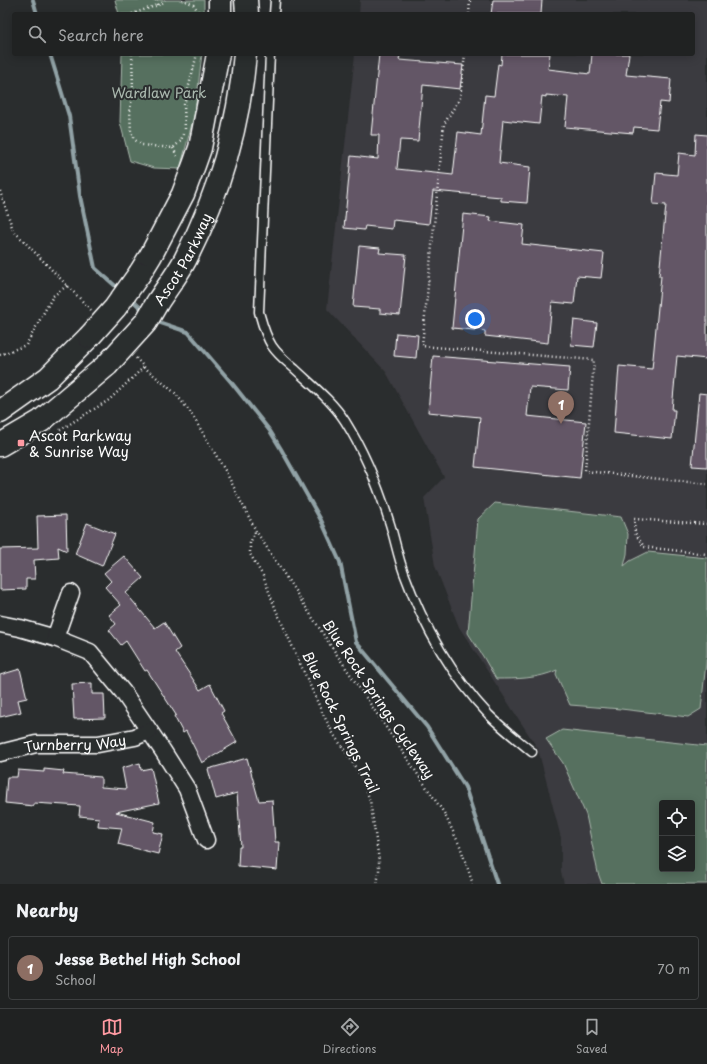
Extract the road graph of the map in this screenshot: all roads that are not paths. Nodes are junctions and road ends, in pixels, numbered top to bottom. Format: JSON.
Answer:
{"nodes":[{"id":1,"x":220,"y":0,"type":"edge"},
{"id":2,"x":246,"y":0,"type":"edge"},
{"id":3,"x":275,"y":0,"type":"edge"},
{"id":4,"x":220,"y":12,"type":"edge"},
{"id":5,"x":247,"y":12,"type":"edge"},
{"id":6,"x":274,"y":12,"type":"edge"},
{"id":7,"x":218,"y":56,"type":"edge"},
{"id":8,"x":245,"y":56,"type":"edge"},
{"id":9,"x":270,"y":56,"type":"edge"},
{"id":10,"x":0,"y":412,"type":"edge"},
{"id":11,"x":0,"y":445,"type":"edge"},
{"id":12,"x":71,"y":593,"type":"dead end"},
{"id":13,"x":0,"y":624,"type":"edge"},
{"id":14,"x":55,"y":638,"type":"junction"},
{"id":15,"x":150,"y":731,"type":"junction"},
{"id":16,"x":0,"y":752,"type":"edge"},
{"id":17,"x":532,"y":752,"type":"dead end"},
{"id":18,"x":206,"y":840,"type":"dead end"}],
"edges":[{"from":1,"to":4,"type":"main road"},
{"from":2,"to":5,"type":"main road"},
{"from":3,"to":6,"type":"lane"},
{"from":7,"to":10,"type":"main road","name":"Ascot Parkway","bridge":true},
{"from":8,"to":11,"type":"main road","name":"Ascot Parkway","bridge":true},
{"from":9,"to":17,"type":"lane"},
{"from":12,"to":14,"type":"street"},
{"from":13,"to":14,"type":"street"},
{"from":14,"to":15,"type":"street"},
{"from":15,"to":16,"type":"street","name":"Turnberry Way"},
{"from":15,"to":18,"type":"street"}]}
